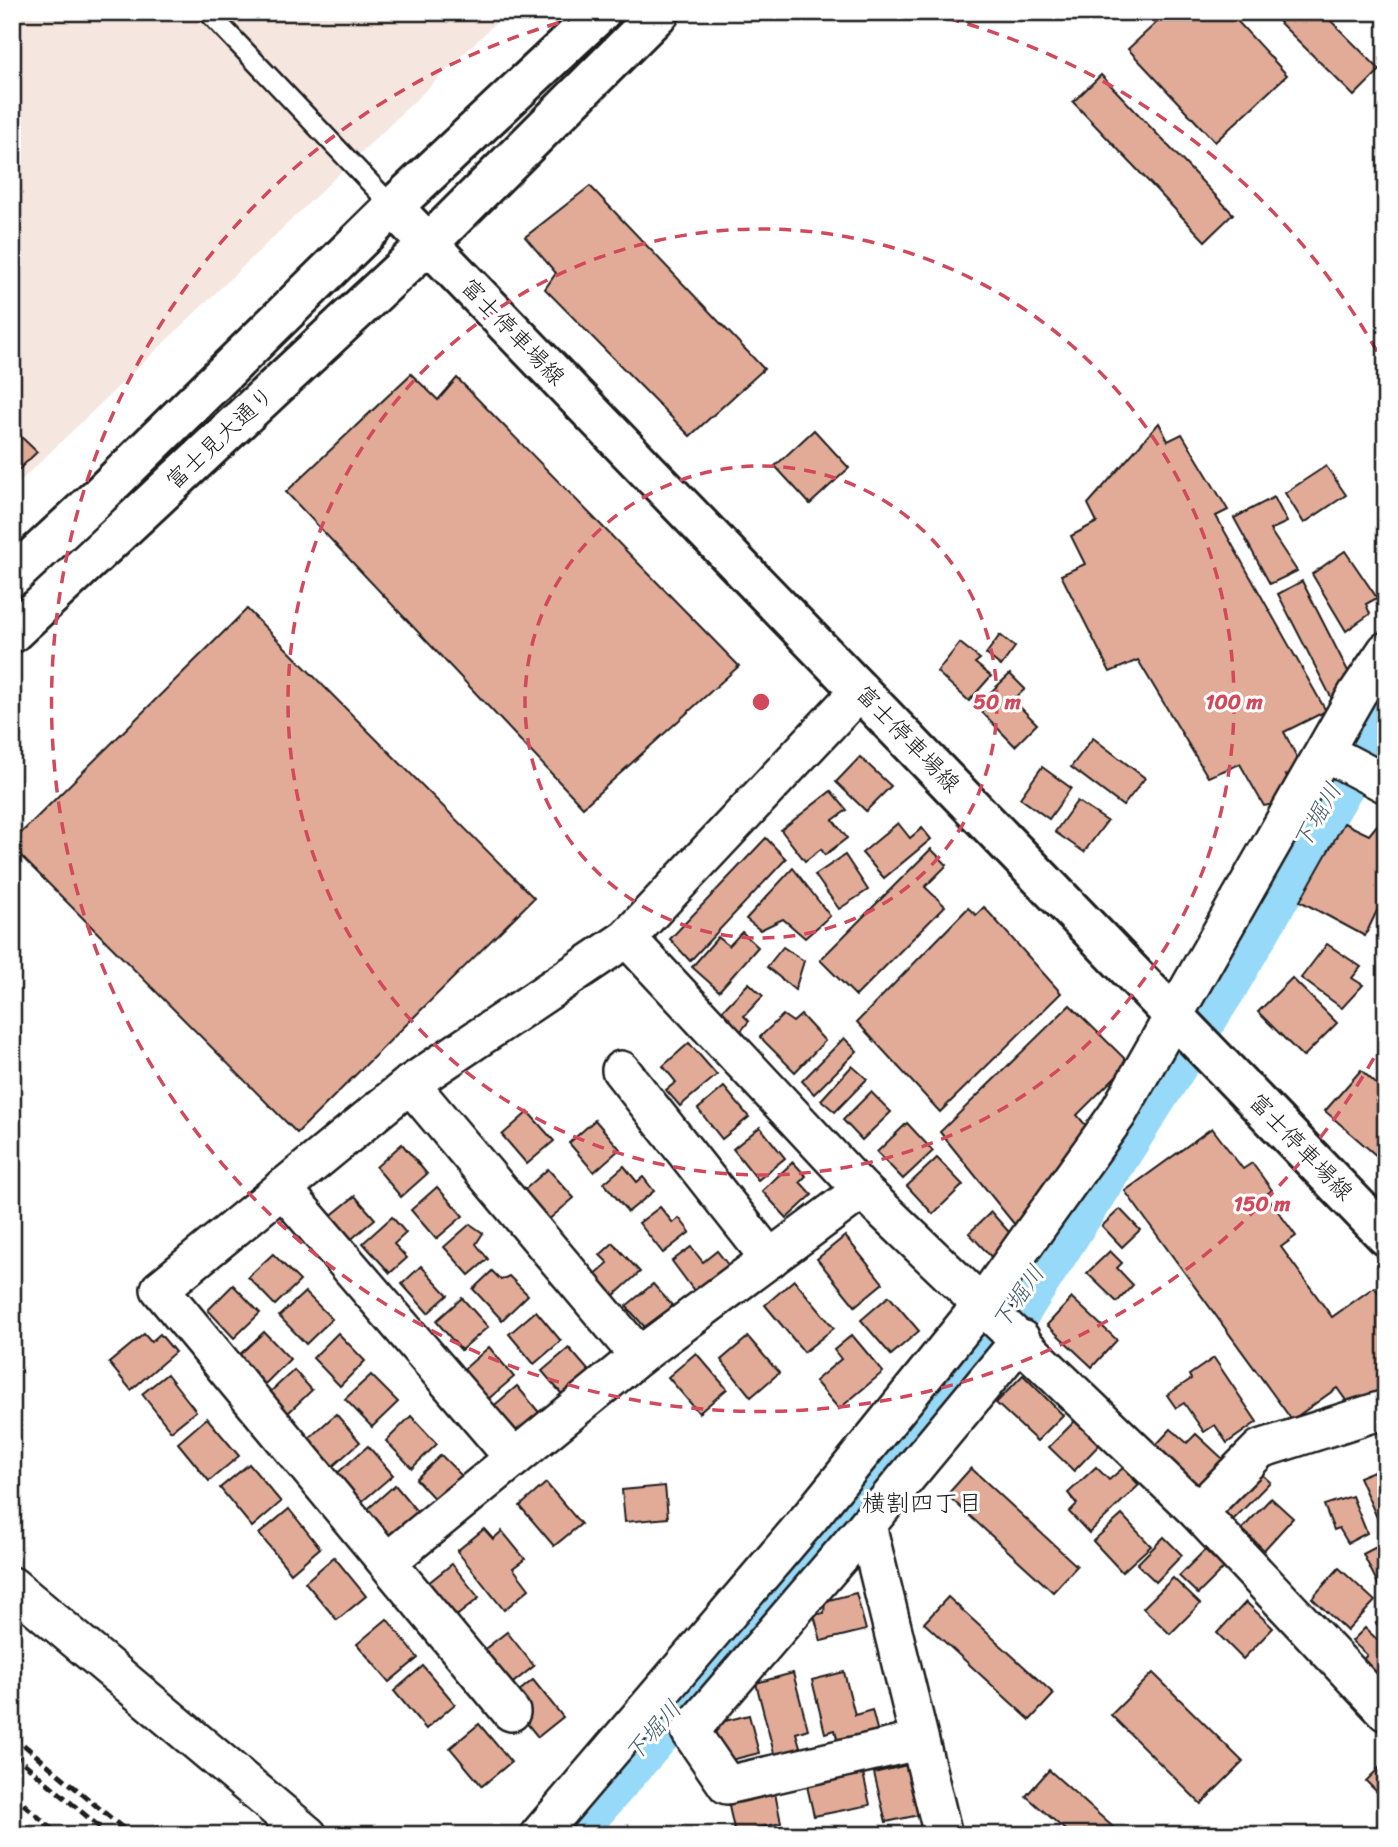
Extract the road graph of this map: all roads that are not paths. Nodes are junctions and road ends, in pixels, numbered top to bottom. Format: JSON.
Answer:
{"nodes":[{"id":1,"x":208,"y":12,"type":"edge"},
{"id":2,"x":601,"y":12,"type":"edge"},
{"id":3,"x":660,"y":12,"type":"edge"},
{"id":4,"x":393,"y":207,"type":"junction"},
{"id":5,"x":428,"y":244,"type":"junction"},
{"id":6,"x":12,"y":577,"type":"edge"},
{"id":7,"x":12,"y":633,"type":"edge"},
{"id":8,"x":1386,"y":651,"type":"edge"},
{"id":9,"x":860,"y":690,"type":"junction"},
{"id":10,"x":1326,"y":753,"type":"junction"},
{"id":11,"x":1376,"y":778,"type":"edge"},
{"id":12,"x":627,"y":938,"type":"junction"},
{"id":13,"x":1174,"y":1016,"type":"junction"},
{"id":14,"x":621,"y":1070,"type":"dead end"},
{"id":15,"x":410,"y":1084,"type":"junction"},
{"id":16,"x":282,"y":1188,"type":"junction"},
{"id":17,"x":863,"y":1190,"type":"junction"},
{"id":18,"x":1386,"y":1236,"type":"edge"},
{"id":19,"x":770,"y":1259,"type":"junction"},
{"id":20,"x":982,"y":1304,"type":"junction"},
{"id":21,"x":1021,"y":1339,"type":"junction"},
{"id":22,"x":639,"y":1356,"type":"junction"},
{"id":23,"x":1386,"y":1409,"type":"edge"},
{"id":24,"x":514,"y":1458,"type":"junction"},
{"id":25,"x":1198,"y":1512,"type":"junction"},
{"id":26,"x":867,"y":1525,"type":"junction"},
{"id":27,"x":387,"y":1562,"type":"junction"},
{"id":28,"x":12,"y":1586,"type":"edge"},
{"id":29,"x":511,"y":1712,"type":"dead end"},
{"id":30,"x":1386,"y":1712,"type":"edge"},
{"id":31,"x":918,"y":1741,"type":"junction"},
{"id":32,"x":308,"y":1835,"type":"edge"},
{"id":33,"x":539,"y":1835,"type":"edge"},
{"id":34,"x":943,"y":1835,"type":"edge"}],
"edges":[{"from":1,"to":4,"type":"lane"},
{"from":2,"to":4,"type":"main road"},
{"from":3,"to":5,"type":"main road"},
{"from":4,"to":5,"type":"main road","name":"富士停車場線"},
{"from":4,"to":6,"type":"main road","name":"富士見大通り"},
{"from":5,"to":7,"type":"main road","name":"富士見大通り"},
{"from":5,"to":9,"type":"main road","name":"富士停車場線"},
{"from":8,"to":10,"type":"street"},
{"from":9,"to":12,"type":"street"},
{"from":9,"to":13,"type":"main road","name":"富士停車場線"},
{"from":10,"to":11,"type":"street"},
{"from":10,"to":13,"type":"street"},
{"from":12,"to":15,"type":"street"},
{"from":12,"to":17,"type":"street"},
{"from":13,"to":18,"type":"main road","name":"富士停車場線"},
{"from":13,"to":20,"type":"street"},
{"from":14,"to":19,"type":"street"},
{"from":15,"to":16,"type":"street"},
{"from":15,"to":22,"type":"street"},
{"from":16,"to":24,"type":"street"},
{"from":16,"to":27,"type":"street"},
{"from":17,"to":19,"type":"street"},
{"from":17,"to":20,"type":"street"},
{"from":19,"to":22,"type":"street"},
{"from":20,"to":21,"type":"street"},
{"from":20,"to":33,"type":"street"},
{"from":21,"to":25,"type":"street"},
{"from":21,"to":26,"type":"street"},
{"from":22,"to":24,"type":"street"},
{"from":23,"to":25,"type":"street"},
{"from":24,"to":27,"type":"street"},
{"from":25,"to":30,"type":"street"},
{"from":26,"to":31,"type":"street"},
{"from":26,"to":31,"type":"street"},
{"from":27,"to":29,"type":"street"},
{"from":28,"to":32,"type":"street"},
{"from":31,"to":34,"type":"street"}]}
